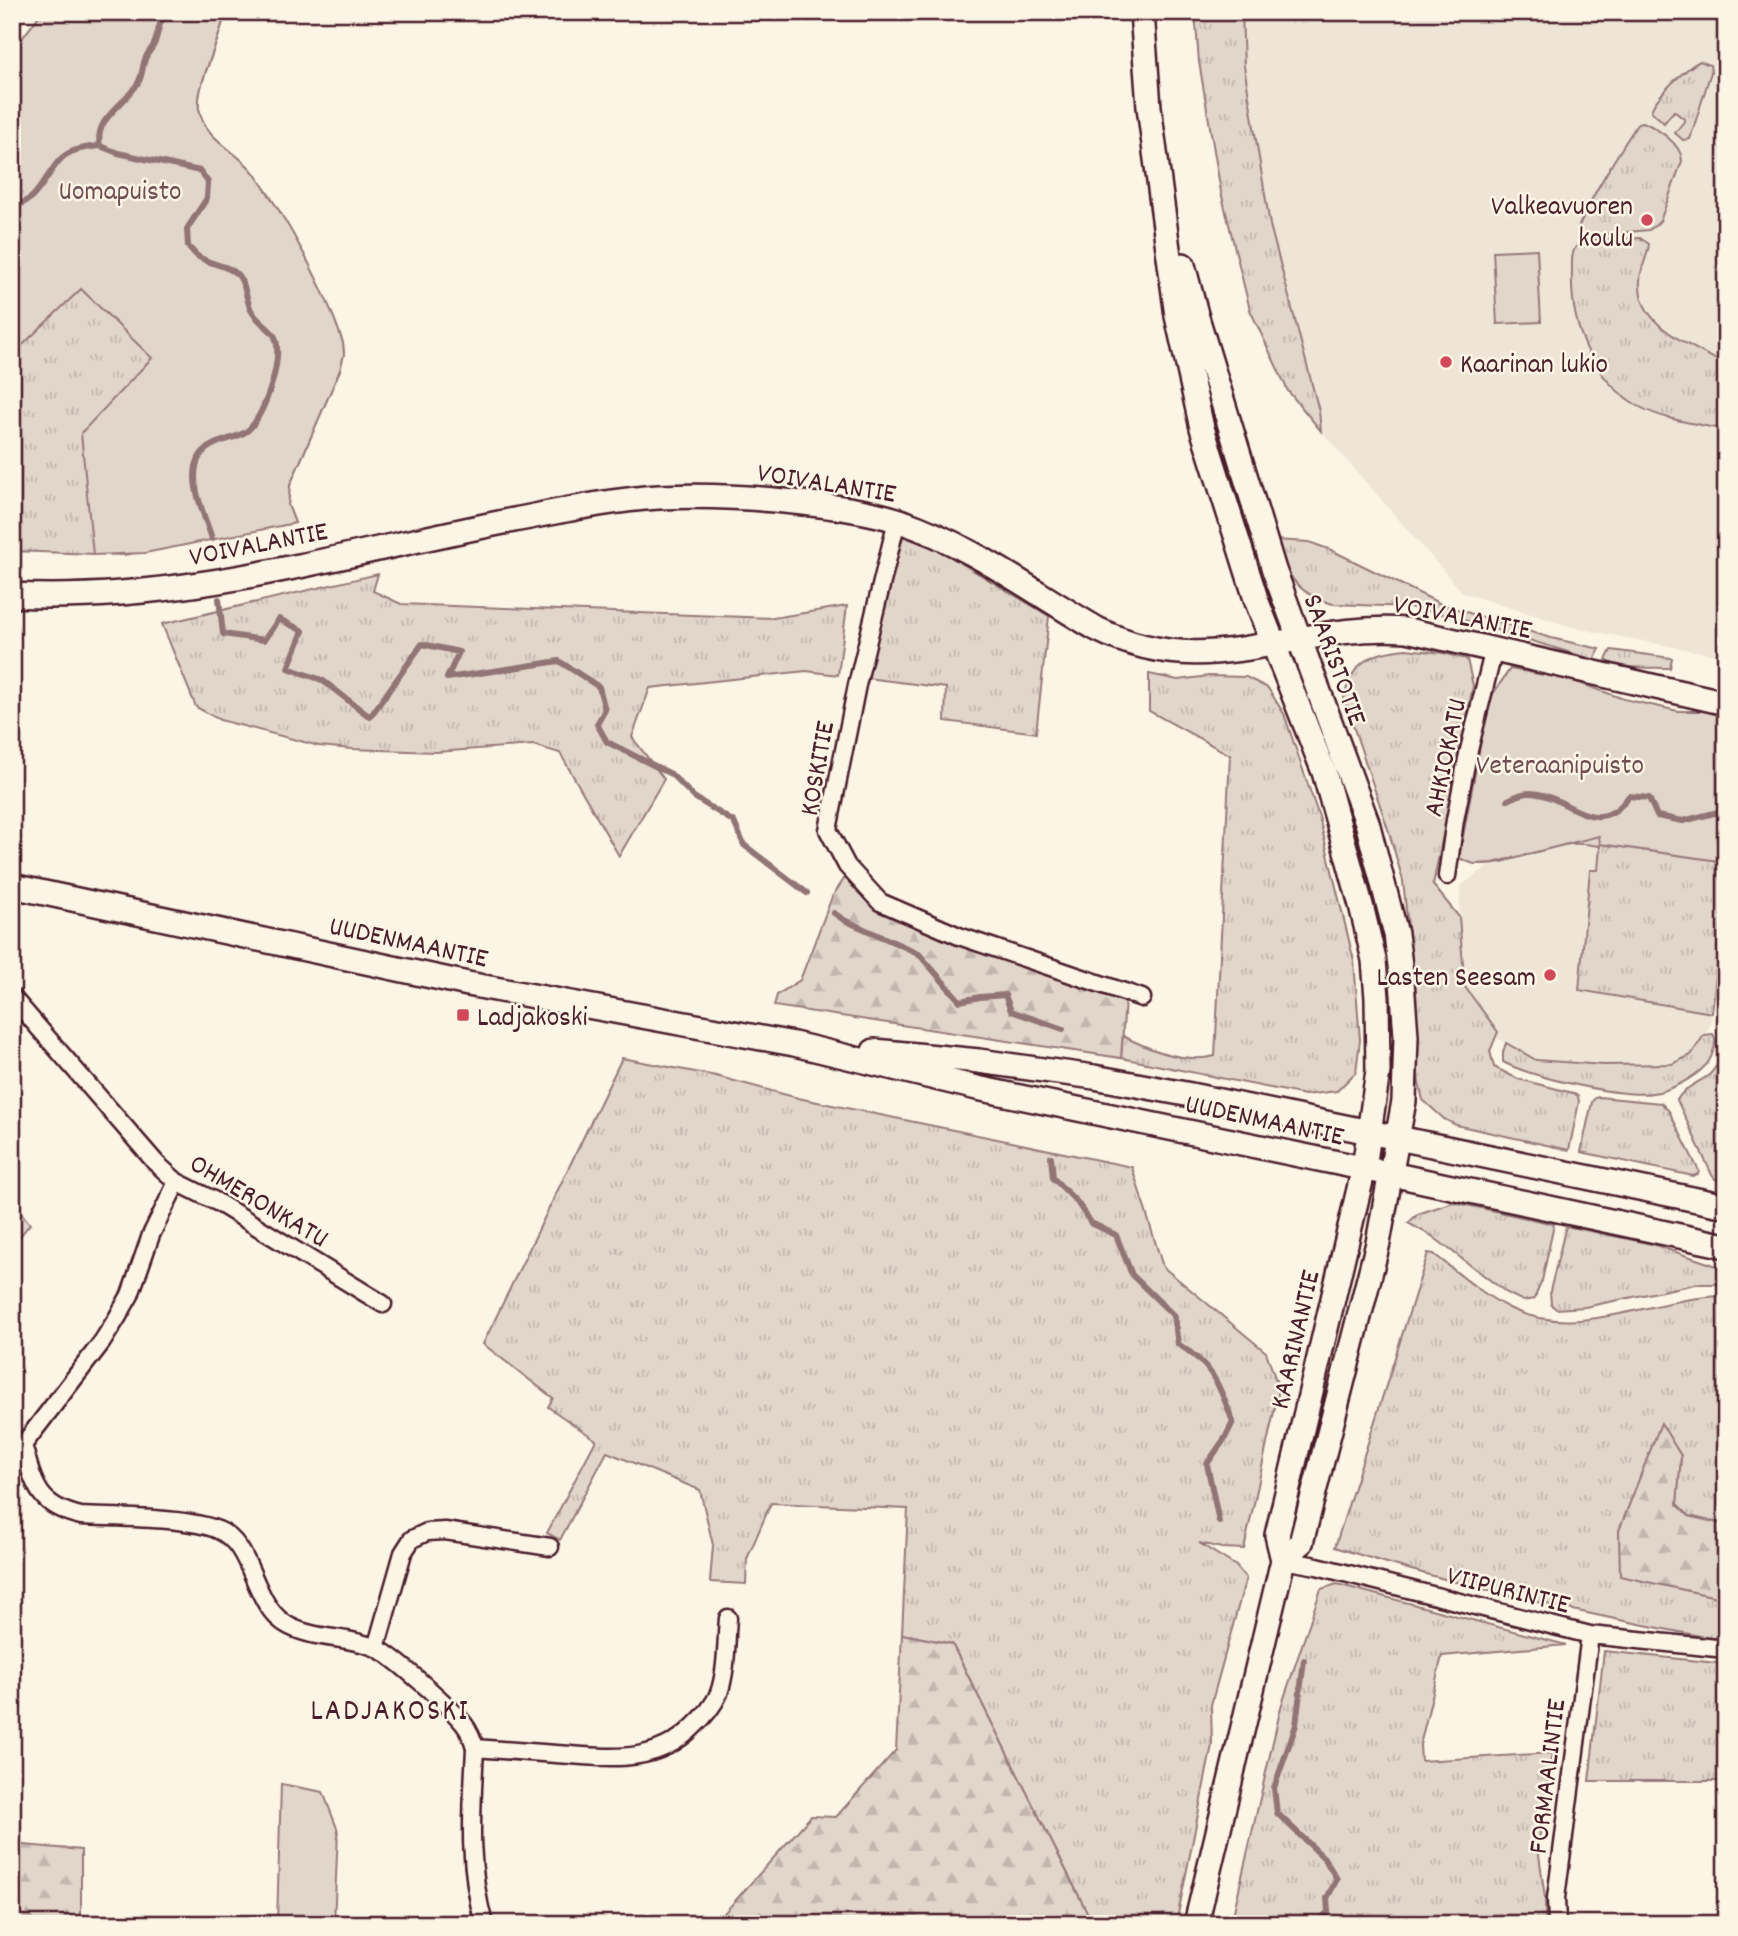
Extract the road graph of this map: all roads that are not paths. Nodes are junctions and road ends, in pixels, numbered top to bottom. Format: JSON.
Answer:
{"nodes":[{"id":1,"x":1142,"y":12,"type":"edge"},
{"id":2,"x":1158,"y":171,"type":"junction"},
{"id":3,"x":897,"y":520,"type":"junction"},
{"id":4,"x":12,"y":595,"type":"edge"},
{"id":5,"x":1300,"y":640,"type":"junction"},
{"id":6,"x":1273,"y":645,"type":"junction"},
{"id":7,"x":1494,"y":649,"type":"junction"},
{"id":8,"x":1726,"y":703,"type":"edge"},
{"id":9,"x":1447,"y":876,"type":"dead end"},
{"id":10,"x":12,"y":886,"type":"edge"},
{"id":11,"x":12,"y":997,"type":"edge"},
{"id":12,"x":1142,"y":998,"type":"dead end"},
{"id":13,"x":794,"y":1044,"type":"junction"},
{"id":14,"x":1370,"y":1133,"type":"junction"},
{"id":15,"x":1398,"y":1138,"type":"junction"},
{"id":16,"x":1364,"y":1168,"type":"junction"},
{"id":17,"x":1391,"y":1174,"type":"junction"},
{"id":18,"x":177,"y":1182,"type":"junction"},
{"id":19,"x":1726,"y":1206,"type":"edge"},
{"id":20,"x":1726,"y":1246,"type":"edge"},
{"id":21,"x":383,"y":1304,"type":"dead end"},
{"id":22,"x":550,"y":1547,"type":"dead end"},
{"id":23,"x":1283,"y":1560,"type":"junction"},
{"id":24,"x":728,"y":1618,"type":"dead end"},
{"id":25,"x":1590,"y":1635,"type":"junction"},
{"id":26,"x":376,"y":1648,"type":"junction"},
{"id":27,"x":1726,"y":1649,"type":"edge"},
{"id":28,"x":475,"y":1748,"type":"junction"},
{"id":29,"x":484,"y":1924,"type":"edge"},
{"id":30,"x":1196,"y":1924,"type":"edge"},
{"id":31,"x":1557,"y":1924,"type":"edge"}],
"edges":[{"from":1,"to":2,"type":"main road","name":"SAARISTOTIE"},
{"from":2,"to":5,"type":"main road","name":"SAARISTOTIE"},
{"from":2,"to":6,"type":"main road","name":"SAARISTOTIE"},
{"from":3,"to":4,"type":"main road","name":"VOIVALANTIE"},
{"from":3,"to":6,"type":"main road","name":"VOIVALANTIE"},
{"from":3,"to":12,"type":"street","name":"KOSKITIE"},
{"from":5,"to":6,"type":"main road","name":"VOIVALANTIE"},
{"from":5,"to":7,"type":"main road","name":"VOIVALANTIE"},
{"from":5,"to":15,"type":"main road","name":"SAARISTOTIE"},
{"from":6,"to":14,"type":"main road","name":"SAARISTOTIE"},
{"from":7,"to":8,"type":"main road","name":"VOIVALANTIE"},
{"from":7,"to":9,"type":"street","name":"AHKIOKATU"},
{"from":10,"to":13,"type":"main road","name":"UUDENMAANTIE"},
{"from":11,"to":18,"type":"street","name":"OHMERONKATU"},
{"from":13,"to":14,"type":"main road","name":"UUDENMAANTIE"},
{"from":13,"to":16,"type":"main road","name":"UUDENMAANTIE"},
{"from":14,"to":15,"type":"main road","name":"UUDENMAANTIE"},
{"from":14,"to":16,"type":"main road","name":"KAARINANTIE"},
{"from":15,"to":17,"type":"main road","name":"SAARISTOTIE"},
{"from":15,"to":19,"type":"main road","name":"UUDENMAANTIE"},
{"from":16,"to":17,"type":"main road","name":"UUDENMAANTIE"},
{"from":16,"to":23,"type":"main road","name":"KAARINANTIE"},
{"from":17,"to":20,"type":"main road","name":"UUDENMAANTIE"},
{"from":17,"to":23,"type":"main road","name":"KAARINANTIE"},
{"from":18,"to":21,"type":"street","name":"OHMERONKATU"},
{"from":18,"to":26,"type":"street"},
{"from":22,"to":26,"type":"street"},
{"from":23,"to":25,"type":"street","name":"VIIPURINTIE"},
{"from":23,"to":30,"type":"main road","name":"KAARINANTIE"},
{"from":24,"to":28,"type":"street"},
{"from":25,"to":27,"type":"street","name":"VIIPURINTIE"},
{"from":25,"to":31,"type":"street","name":"FORMAALINTIE"},
{"from":26,"to":28,"type":"street"},
{"from":28,"to":29,"type":"street"}]}
